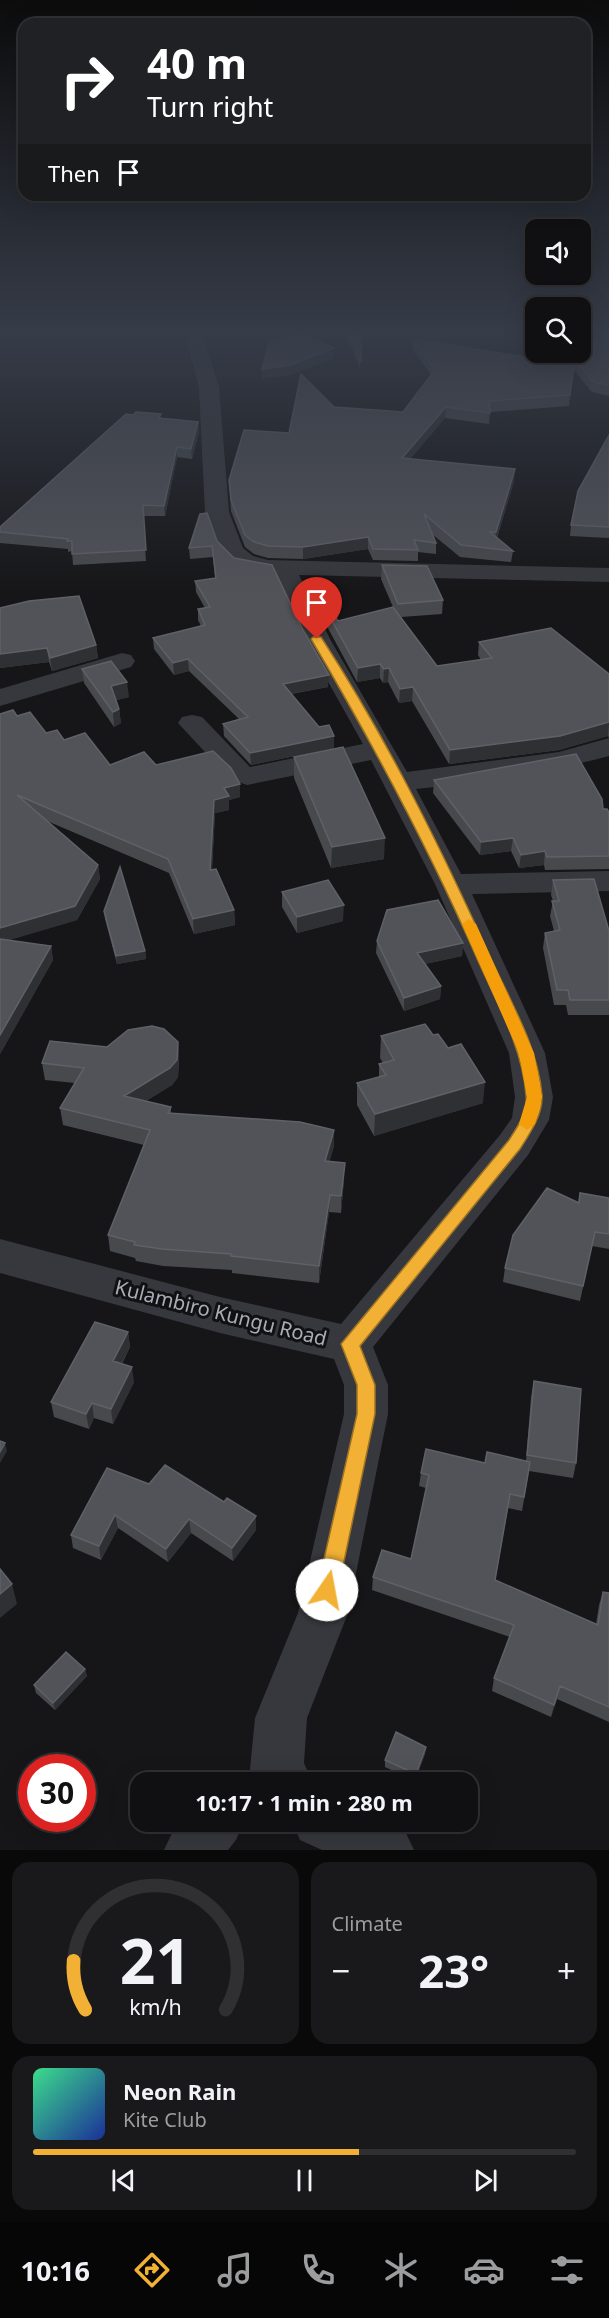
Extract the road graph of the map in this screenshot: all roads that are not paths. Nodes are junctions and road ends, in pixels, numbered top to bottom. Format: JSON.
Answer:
{"nodes":[{"id":1,"x":211,"y":421,"type":"edge"},
{"id":2,"x":283,"y":567,"type":"junction"},
{"id":3,"x":609,"y":575,"type":"edge"},
{"id":4,"x":122,"y":661,"type":"dead end"},
{"id":5,"x":0,"y":698,"type":"edge"},
{"id":6,"x":192,"y":723,"type":"dead end"},
{"id":7,"x":609,"y":747,"type":"edge"},
{"id":8,"x":380,"y":749,"type":"junction"},
{"id":9,"x":397,"y":782,"type":"junction"},
{"id":10,"x":609,"y":881,"type":"edge"},
{"id":11,"x":451,"y":884,"type":"junction"},
{"id":12,"x":0,"y":1257,"type":"edge"},
{"id":13,"x":350,"y":1344,"type":"junction"},
{"id":14,"x":275,"y":1772,"type":"edge"},
{"id":15,"x":208,"y":1832,"type":"edge"},
{"id":16,"x":344,"y":1832,"type":"edge"},
{"id":17,"x":192,"y":1850,"type":"edge"},
{"id":18,"x":386,"y":1850,"type":"edge"}],
"edges":[{"from":1,"to":2,"type":"street"},
{"from":2,"to":3,"type":"street"},
{"from":2,"to":8,"type":"street"},
{"from":4,"to":5,"type":"street"},
{"from":6,"to":8,"type":"street"},
{"from":7,"to":9,"type":"street"},
{"from":8,"to":9,"type":"street"},
{"from":9,"to":11,"type":"street"},
{"from":10,"to":11,"type":"street"},
{"from":11,"to":13,"type":"street"},
{"from":12,"to":13,"type":"street","name":"Kulambiro Kungu Road"},
{"from":13,"to":14,"type":"street","name":"Kulambiro Kungu Road"},
{"from":15,"to":17,"type":"street"},
{"from":16,"to":18,"type":"street"}]}
